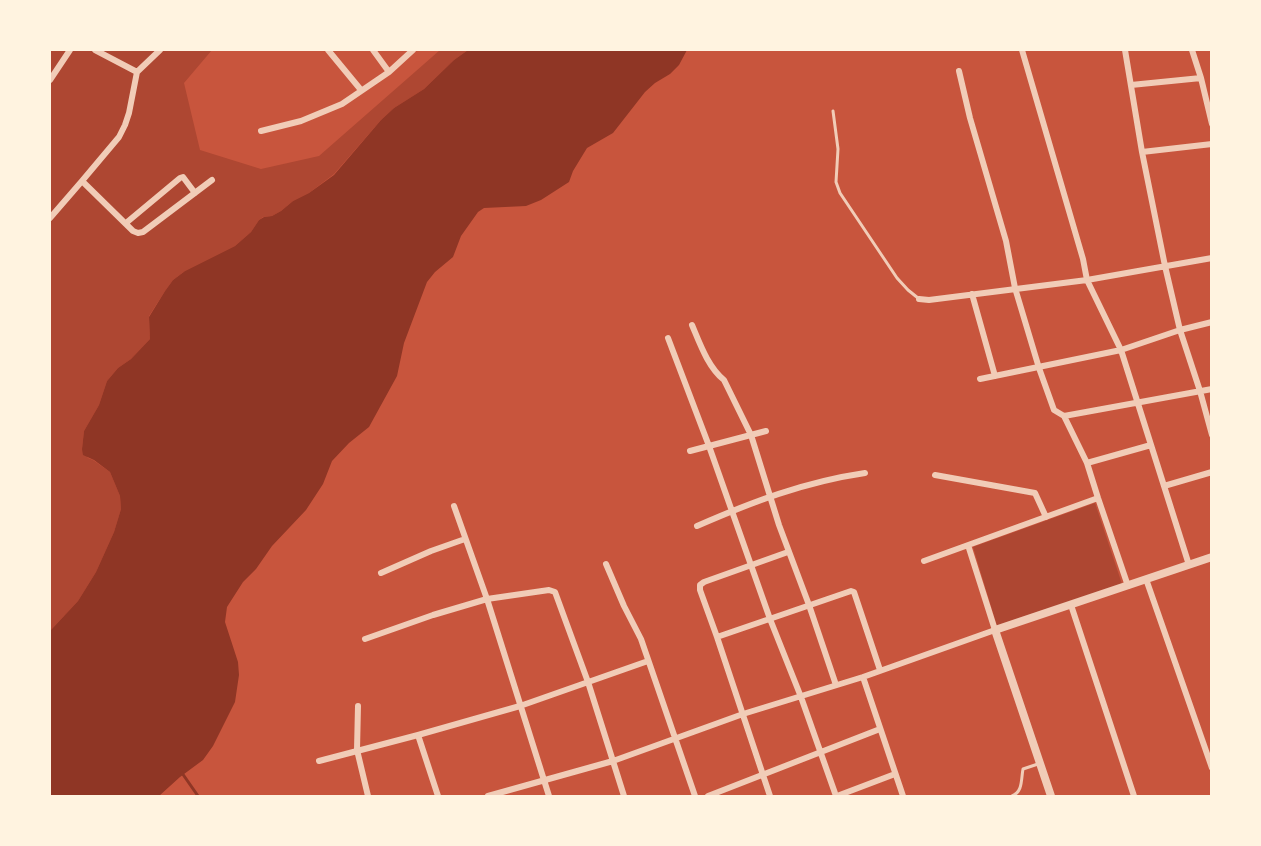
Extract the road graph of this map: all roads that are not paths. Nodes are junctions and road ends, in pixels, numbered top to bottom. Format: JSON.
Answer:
{"nodes":[{"id":1,"x":70,"y":50,"type":"edge"},
{"id":2,"x":95,"y":50,"type":"edge"},
{"id":3,"x":160,"y":50,"type":"edge"},
{"id":4,"x":328,"y":50,"type":"edge"},
{"id":5,"x":373,"y":50,"type":"edge"},
{"id":6,"x":413,"y":50,"type":"edge"},
{"id":7,"x":1022,"y":50,"type":"edge"},
{"id":8,"x":1125,"y":50,"type":"edge"},
{"id":9,"x":1192,"y":50,"type":"edge"},
{"id":10,"x":959,"y":71,"type":"dead end"},
{"id":11,"x":137,"y":72,"type":"junction"},
{"id":12,"x":389,"y":72,"type":"junction"},
{"id":13,"x":1201,"y":78,"type":"junction"},
{"id":14,"x":50,"y":80,"type":"edge"},
{"id":15,"x":1131,"y":86,"type":"junction"},
{"id":16,"x":361,"y":90,"type":"junction"},
{"id":17,"x":1209,"y":102,"type":"edge"},
{"id":18,"x":833,"y":111,"type":"dead end"},
{"id":19,"x":1212,"y":124,"type":"edge"},
{"id":20,"x":261,"y":131,"type":"dead end"},
{"id":21,"x":1212,"y":144,"type":"edge"},
{"id":22,"x":1142,"y":152,"type":"junction"},
{"id":23,"x":212,"y":180,"type":"dead end"},
{"id":24,"x":82,"y":181,"type":"junction"},
{"id":25,"x":195,"y":193,"type":"junction"},
{"id":26,"x":50,"y":218,"type":"edge"},
{"id":27,"x":126,"y":223,"type":"junction"},
{"id":28,"x":1212,"y":258,"type":"edge"},
{"id":29,"x":1165,"y":266,"type":"junction"},
{"id":30,"x":1087,"y":280,"type":"junction"},
{"id":31,"x":1015,"y":288,"type":"junction"},
{"id":32,"x":972,"y":294,"type":"junction"},
{"id":33,"x":919,"y":299,"type":"joint"},
{"id":34,"x":1212,"y":322,"type":"edge"},
{"id":35,"x":692,"y":325,"type":"dead end"},
{"id":36,"x":1180,"y":330,"type":"junction"},
{"id":37,"x":668,"y":338,"type":"dead end"},
{"id":38,"x":1121,"y":350,"type":"junction"},
{"id":39,"x":1039,"y":368,"type":"junction"},
{"id":40,"x":995,"y":376,"type":"junction"},
{"id":41,"x":980,"y":379,"type":"dead end"},
{"id":42,"x":1212,"y":389,"type":"edge"},
{"id":43,"x":1200,"y":391,"type":"junction"},
{"id":44,"x":1137,"y":403,"type":"junction"},
{"id":45,"x":1064,"y":416,"type":"junction"},
{"id":46,"x":766,"y":431,"type":"dead end"},
{"id":47,"x":751,"y":435,"type":"junction"},
{"id":48,"x":1212,"y":435,"type":"edge"},
{"id":49,"x":1151,"y":445,"type":"junction"},
{"id":50,"x":709,"y":446,"type":"junction"},
{"id":51,"x":690,"y":451,"type":"dead end"},
{"id":52,"x":1087,"y":463,"type":"junction"},
{"id":53,"x":1212,"y":472,"type":"edge"},
{"id":54,"x":865,"y":473,"type":"dead end"},
{"id":55,"x":935,"y":475,"type":"dead end"},
{"id":56,"x":1164,"y":486,"type":"junction"},
{"id":57,"x":769,"y":496,"type":"junction"},
{"id":58,"x":1098,"y":498,"type":"junction"},
{"id":59,"x":454,"y":506,"type":"dead end"},
{"id":60,"x":732,"y":511,"type":"junction"},
{"id":61,"x":1046,"y":517,"type":"junction"},
{"id":62,"x":697,"y":526,"type":"dead end"},
{"id":63,"x":465,"y":539,"type":"junction"},
{"id":64,"x":968,"y":545,"type":"junction"},
{"id":65,"x":788,"y":552,"type":"junction"},
{"id":66,"x":1212,"y":557,"type":"edge"},
{"id":67,"x":924,"y":561,"type":"dead end"},
{"id":68,"x":606,"y":564,"type":"dead end"},
{"id":69,"x":750,"y":565,"type":"junction"},
{"id":70,"x":1189,"y":565,"type":"junction"},
{"id":71,"x":381,"y":573,"type":"dead end"},
{"id":72,"x":1146,"y":579,"type":"junction"},
{"id":73,"x":1128,"y":586,"type":"junction"},
{"id":74,"x":487,"y":599,"type":"junction"},
{"id":75,"x":809,"y":605,"type":"junction"},
{"id":76,"x":1071,"y":605,"type":"junction"},
{"id":77,"x":770,"y":619,"type":"junction"},
{"id":78,"x":995,"y":630,"type":"junction"},
{"id":79,"x":717,"y":637,"type":"junction"},
{"id":80,"x":364,"y":639,"type":"dead end"},
{"id":81,"x":648,"y":661,"type":"junction"},
{"id":82,"x":880,"y":670,"type":"junction"},
{"id":83,"x":863,"y":676,"type":"junction"},
{"id":84,"x":588,"y":682,"type":"junction"},
{"id":85,"x":836,"y":685,"type":"junction"},
{"id":86,"x":801,"y":697,"type":"junction"},
{"id":87,"x":358,"y":706,"type":"dead end"},
{"id":88,"x":520,"y":706,"type":"junction"},
{"id":89,"x":743,"y":714,"type":"junction"},
{"id":90,"x":880,"y":729,"type":"junction"},
{"id":91,"x":418,"y":735,"type":"junction"},
{"id":92,"x":675,"y":740,"type":"junction"},
{"id":93,"x":357,"y":750,"type":"junction"},
{"id":94,"x":820,"y":753,"type":"junction"},
{"id":95,"x":319,"y":760,"type":"dead end"},
{"id":96,"x":613,"y":761,"type":"junction"},
{"id":97,"x":1040,"y":763,"type":"junction"},
{"id":98,"x":1212,"y":768,"type":"edge"},
{"id":99,"x":895,"y":774,"type":"junction"},
{"id":100,"x":763,"y":775,"type":"junction"},
{"id":101,"x":544,"y":780,"type":"junction"},
{"id":102,"x":368,"y":796,"type":"edge"},
{"id":103,"x":438,"y":796,"type":"edge"},
{"id":104,"x":488,"y":796,"type":"edge"},
{"id":105,"x":549,"y":796,"type":"edge"},
{"id":106,"x":624,"y":796,"type":"edge"},
{"id":107,"x":695,"y":796,"type":"edge"},
{"id":108,"x":708,"y":796,"type":"edge"},
{"id":109,"x":771,"y":796,"type":"edge"},
{"id":110,"x":836,"y":796,"type":"edge"},
{"id":111,"x":903,"y":796,"type":"edge"},
{"id":112,"x":1012,"y":796,"type":"edge"},
{"id":113,"x":1051,"y":796,"type":"edge"},
{"id":114,"x":1134,"y":796,"type":"edge"}],
"edges":[{"from":1,"to":14,"type":"street"},
{"from":2,"to":11,"type":"street"},
{"from":3,"to":11,"type":"street"},
{"from":4,"to":16,"type":"street"},
{"from":5,"to":12,"type":"street"},
{"from":6,"to":12,"type":"street"},
{"from":7,"to":30,"type":"street"},
{"from":8,"to":15,"type":"street"},
{"from":9,"to":13,"type":"street"},
{"from":10,"to":31,"type":"street"},
{"from":11,"to":24,"type":"street"},
{"from":12,"to":16,"type":"street"},
{"from":13,"to":15,"type":"street"},
{"from":13,"to":17,"type":"street"},
{"from":15,"to":22,"type":"street"},
{"from":16,"to":20,"type":"street"},
{"from":17,"to":19,"type":"street"},
{"from":18,"to":33,"type":"lane"},
{"from":21,"to":22,"type":"street"},
{"from":22,"to":29,"type":"street"},
{"from":23,"to":25,"type":"street"},
{"from":24,"to":26,"type":"street"},
{"from":24,"to":27,"type":"street"},
{"from":25,"to":27,"type":"street"},
{"from":25,"to":27,"type":"street"},
{"from":28,"to":29,"type":"street"},
{"from":29,"to":30,"type":"street"},
{"from":29,"to":36,"type":"street"},
{"from":30,"to":31,"type":"street"},
{"from":30,"to":38,"type":"street"},
{"from":31,"to":32,"type":"street"},
{"from":31,"to":39,"type":"street"},
{"from":32,"to":33,"type":"street"},
{"from":32,"to":40,"type":"street"},
{"from":34,"to":36,"type":"street"},
{"from":35,"to":47,"type":"street"},
{"from":36,"to":38,"type":"street"},
{"from":36,"to":43,"type":"street"},
{"from":37,"to":50,"type":"street"},
{"from":38,"to":39,"type":"street"},
{"from":38,"to":44,"type":"street"},
{"from":39,"to":40,"type":"street"},
{"from":39,"to":45,"type":"street"},
{"from":40,"to":41,"type":"street"},
{"from":42,"to":43,"type":"street"},
{"from":43,"to":44,"type":"street"},
{"from":43,"to":48,"type":"street"},
{"from":44,"to":45,"type":"street"},
{"from":44,"to":49,"type":"street"},
{"from":45,"to":52,"type":"street"},
{"from":46,"to":47,"type":"street"},
{"from":47,"to":50,"type":"street"},
{"from":47,"to":57,"type":"street"},
{"from":49,"to":52,"type":"street"},
{"from":49,"to":56,"type":"street"},
{"from":50,"to":51,"type":"street"},
{"from":50,"to":60,"type":"street"},
{"from":52,"to":58,"type":"street"},
{"from":53,"to":56,"type":"street"},
{"from":54,"to":57,"type":"street"},
{"from":55,"to":61,"type":"street"},
{"from":56,"to":70,"type":"street"},
{"from":57,"to":60,"type":"street"},
{"from":57,"to":65,"type":"street"},
{"from":58,"to":61,"type":"street"},
{"from":58,"to":73,"type":"street"},
{"from":59,"to":63,"type":"street"},
{"from":60,"to":62,"type":"street"},
{"from":60,"to":69,"type":"street"},
{"from":61,"to":64,"type":"street"},
{"from":63,"to":71,"type":"street"},
{"from":63,"to":74,"type":"street"},
{"from":64,"to":67,"type":"street"},
{"from":64,"to":78,"type":"street"},
{"from":65,"to":69,"type":"street"},
{"from":65,"to":75,"type":"street"},
{"from":66,"to":70,"type":"street"},
{"from":68,"to":81,"type":"street"},
{"from":69,"to":77,"type":"street"},
{"from":69,"to":79,"type":"street"},
{"from":70,"to":72,"type":"street"},
{"from":72,"to":73,"type":"street"},
{"from":72,"to":98,"type":"street"},
{"from":73,"to":76,"type":"street"},
{"from":74,"to":80,"type":"street"},
{"from":74,"to":84,"type":"street"},
{"from":74,"to":88,"type":"street"},
{"from":75,"to":77,"type":"street"},
{"from":75,"to":82,"type":"street"},
{"from":75,"to":85,"type":"street"},
{"from":76,"to":78,"type":"street"},
{"from":76,"to":114,"type":"street"},
{"from":77,"to":79,"type":"street"},
{"from":77,"to":86,"type":"street"},
{"from":78,"to":82,"type":"street"},
{"from":78,"to":97,"type":"street"},
{"from":79,"to":89,"type":"street"},
{"from":81,"to":84,"type":"street"},
{"from":81,"to":92,"type":"street"},
{"from":82,"to":83,"type":"street"},
{"from":83,"to":85,"type":"street"},
{"from":83,"to":90,"type":"street"},
{"from":84,"to":88,"type":"street"},
{"from":84,"to":96,"type":"street"},
{"from":85,"to":86,"type":"street"},
{"from":86,"to":89,"type":"street"},
{"from":86,"to":94,"type":"street"},
{"from":87,"to":93,"type":"street"},
{"from":88,"to":91,"type":"street"},
{"from":88,"to":101,"type":"street"},
{"from":89,"to":92,"type":"street"},
{"from":89,"to":100,"type":"street"},
{"from":90,"to":94,"type":"street"},
{"from":90,"to":99,"type":"street"},
{"from":91,"to":93,"type":"street"},
{"from":91,"to":103,"type":"street"},
{"from":92,"to":96,"type":"street"},
{"from":92,"to":107,"type":"street"},
{"from":93,"to":95,"type":"street"},
{"from":93,"to":102,"type":"street"},
{"from":94,"to":100,"type":"street"},
{"from":94,"to":110,"type":"street"},
{"from":96,"to":101,"type":"street"},
{"from":96,"to":106,"type":"street"},
{"from":97,"to":112,"type":"lane"},
{"from":97,"to":113,"type":"street"},
{"from":99,"to":110,"type":"street"},
{"from":99,"to":111,"type":"street"},
{"from":100,"to":108,"type":"street"},
{"from":100,"to":109,"type":"street"},
{"from":101,"to":104,"type":"street"},
{"from":101,"to":105,"type":"street"}]}
